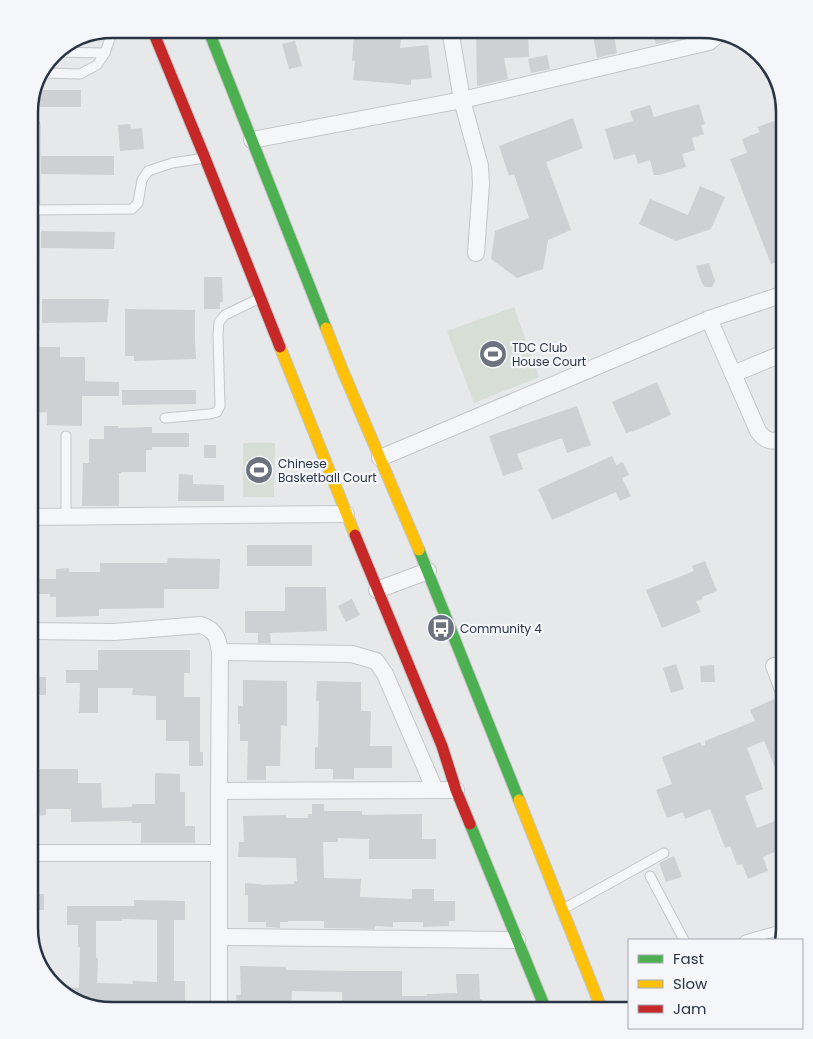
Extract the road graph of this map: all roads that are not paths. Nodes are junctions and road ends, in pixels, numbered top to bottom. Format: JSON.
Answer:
{"nodes":[{"id":1,"x":110,"y":37,"type":"edge"},
{"id":2,"x":155,"y":37,"type":"edge"},
{"id":3,"x":211,"y":37,"type":"edge"},
{"id":4,"x":451,"y":38,"type":"edge"},
{"id":5,"x":713,"y":39,"type":"edge"},
{"id":6,"x":68,"y":52,"type":"edge"},
{"id":7,"x":105,"y":52,"type":"junction"},
{"id":8,"x":49,"y":73,"type":"edge"},
{"id":9,"x":462,"y":100,"type":"junction"},
{"id":10,"x":252,"y":140,"type":"junction"},
{"id":11,"x":205,"y":158,"type":"junction"},
{"id":12,"x":38,"y":210,"type":"edge"},
{"id":13,"x":476,"y":253,"type":"dead end"},
{"id":14,"x":776,"y":297,"type":"edge"},
{"id":15,"x":260,"y":298,"type":"junction"},
{"id":16,"x":709,"y":320,"type":"junction"},
{"id":17,"x":776,"y":356,"type":"edge"},
{"id":18,"x":733,"y":374,"type":"junction"},
{"id":19,"x":165,"y":418,"type":"dead end"},
{"id":20,"x":66,"y":436,"type":"dead end"},
{"id":21,"x":776,"y":440,"type":"edge"},
{"id":22,"x":380,"y":458,"type":"junction"},
{"id":23,"x":346,"y":514,"type":"junction"},
{"id":24,"x":38,"y":517,"type":"edge"},
{"id":25,"x":66,"y":517,"type":"junction"},
{"id":26,"x":428,"y":571,"type":"junction"},
{"id":27,"x":377,"y":590,"type":"junction"},
{"id":28,"x":37,"y":630,"type":"edge"},
{"id":29,"x":220,"y":652,"type":"junction"},
{"id":30,"x":774,"y":666,"type":"dead end"},
{"id":31,"x":776,"y":671,"type":"edge"},
{"id":32,"x":435,"y":790,"type":"junction"},
{"id":33,"x":456,"y":790,"type":"junction"},
{"id":34,"x":219,"y":791,"type":"junction"},
{"id":35,"x":37,"y":853,"type":"edge"},
{"id":36,"x":664,"y":853,"type":"dead end"},
{"id":37,"x":219,"y":854,"type":"junction"},
{"id":38,"x":650,"y":876,"type":"dead end"},
{"id":39,"x":562,"y":909,"type":"junction"},
{"id":40,"x":776,"y":931,"type":"edge"},
{"id":41,"x":219,"y":937,"type":"junction"},
{"id":42,"x":683,"y":939,"type":"edge"},
{"id":43,"x":749,"y":939,"type":"edge"},
{"id":44,"x":517,"y":940,"type":"junction"},
{"id":45,"x":219,"y":1002,"type":"edge"},
{"id":46,"x":543,"y":1002,"type":"edge"},
{"id":47,"x":599,"y":1002,"type":"edge"}],
"edges":[{"from":1,"to":7,"type":"lane"},
{"from":2,"to":11,"type":"street"},
{"from":3,"to":10,"type":"street"},
{"from":4,"to":9,"type":"street"},
{"from":5,"to":9,"type":"street"},
{"from":6,"to":7,"type":"lane"},
{"from":7,"to":8,"type":"lane"},
{"from":9,"to":10,"type":"street"},
{"from":9,"to":13,"type":"street"},
{"from":10,"to":22,"type":"street"},
{"from":11,"to":12,"type":"lane"},
{"from":11,"to":15,"type":"street"},
{"from":14,"to":16,"type":"street"},
{"from":15,"to":19,"type":"lane"},
{"from":15,"to":23,"type":"street"},
{"from":16,"to":18,"type":"street"},
{"from":16,"to":22,"type":"street"},
{"from":17,"to":18,"type":"street"},
{"from":18,"to":21,"type":"street"},
{"from":20,"to":25,"type":"lane"},
{"from":22,"to":26,"type":"street"},
{"from":23,"to":25,"type":"street"},
{"from":23,"to":27,"type":"street"},
{"from":24,"to":25,"type":"street"},
{"from":26,"to":27,"type":"street"},
{"from":26,"to":39,"type":"street"},
{"from":27,"to":33,"type":"street"},
{"from":28,"to":29,"type":"street"},
{"from":29,"to":32,"type":"street"},
{"from":29,"to":34,"type":"street"},
{"from":30,"to":31,"type":"street"},
{"from":32,"to":33,"type":"street"},
{"from":32,"to":34,"type":"street"},
{"from":33,"to":44,"type":"street"},
{"from":34,"to":37,"type":"street"},
{"from":35,"to":37,"type":"street"},
{"from":36,"to":39,"type":"lane"},
{"from":37,"to":41,"type":"street"},
{"from":38,"to":42,"type":"lane"},
{"from":39,"to":47,"type":"street"},
{"from":40,"to":43,"type":"lane"},
{"from":41,"to":44,"type":"street"},
{"from":41,"to":45,"type":"street"},
{"from":44,"to":46,"type":"street"}]}
